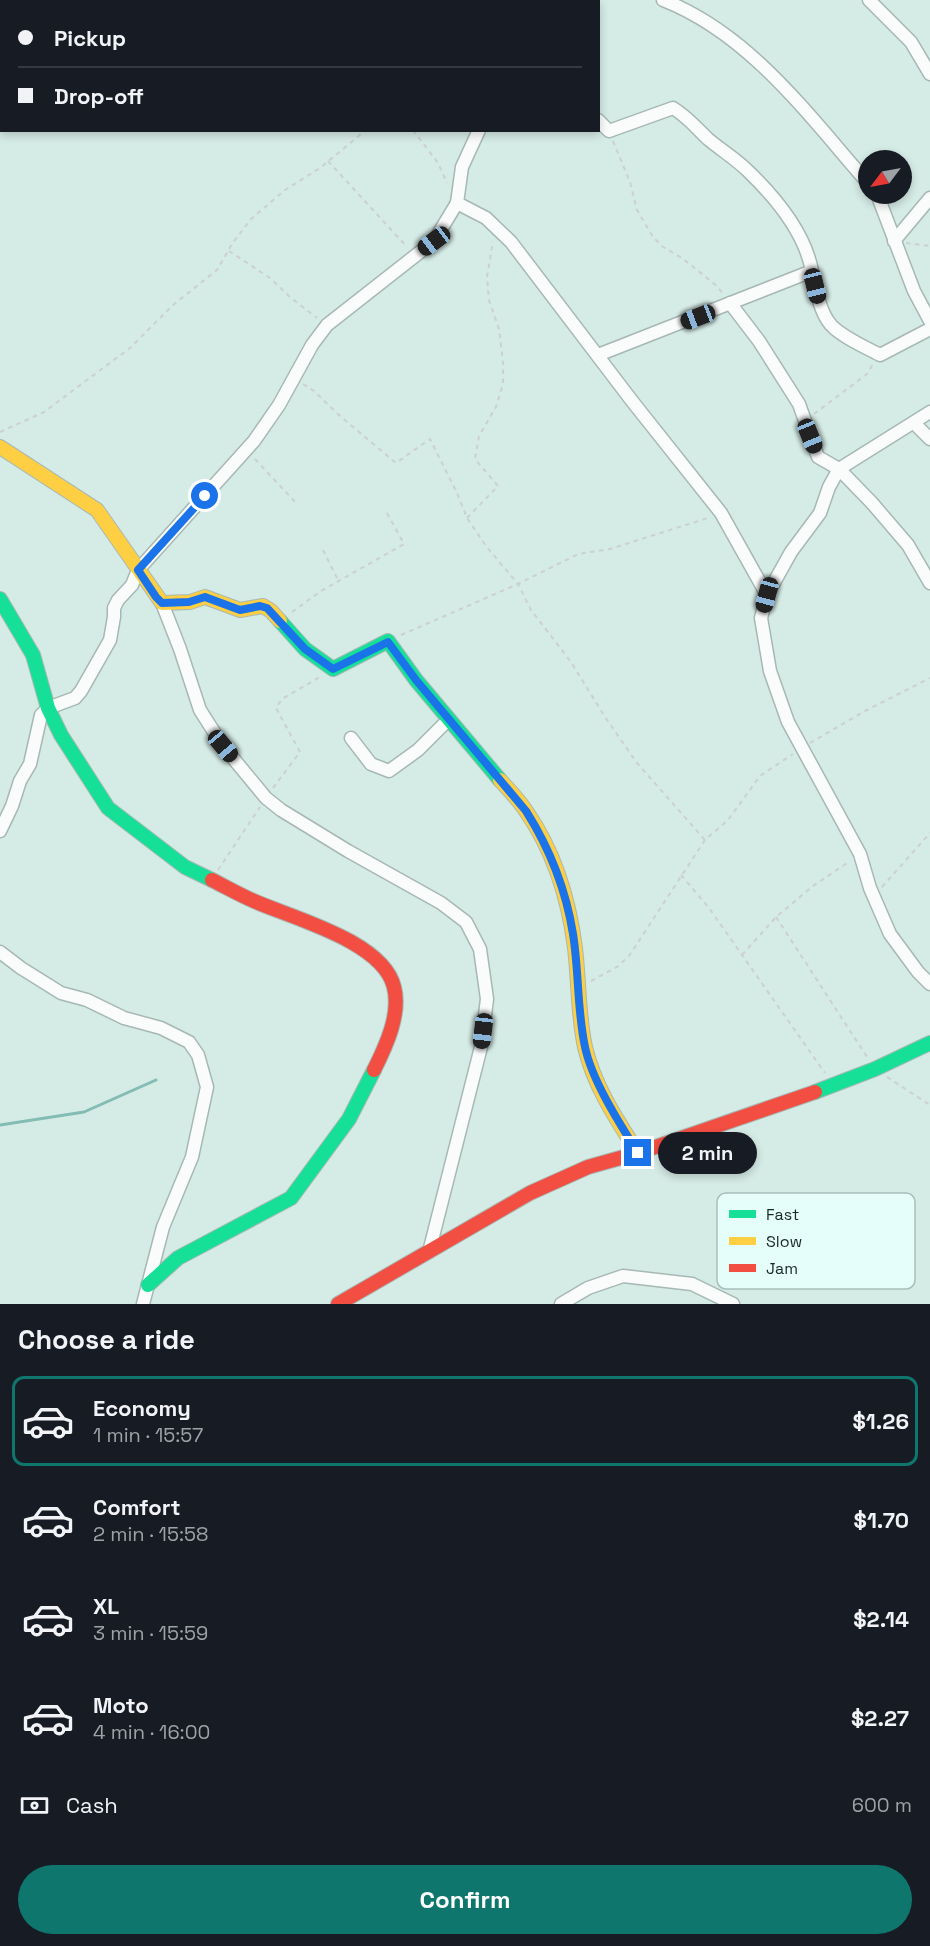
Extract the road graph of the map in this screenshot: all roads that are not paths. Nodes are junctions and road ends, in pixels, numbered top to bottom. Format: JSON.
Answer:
{"nodes":[{"id":1,"x":663,"y":0,"type":"edge"},
{"id":2,"x":869,"y":0,"type":"edge"},
{"id":3,"x":930,"y":74,"type":"edge"},
{"id":4,"x":600,"y":122,"type":"edge"},
{"id":5,"x":478,"y":132,"type":"edge"},
{"id":6,"x":858,"y":172,"type":"edge"},
{"id":7,"x":930,"y":198,"type":"edge"},
{"id":8,"x":457,"y":202,"type":"junction"},
{"id":9,"x":881,"y":204,"type":"edge"},
{"id":10,"x":894,"y":241,"type":"junction"},
{"id":11,"x":812,"y":271,"type":"junction"},
{"id":12,"x":730,"y":303,"type":"junction"},
{"id":13,"x":930,"y":321,"type":"edge"},
{"id":14,"x":930,"y":329,"type":"edge"},
{"id":15,"x":598,"y":355,"type":"junction"},
{"id":16,"x":930,"y":412,"type":"edge"},
{"id":17,"x":914,"y":423,"type":"junction"},
{"id":18,"x":930,"y":439,"type":"edge"},
{"id":19,"x":0,"y":447,"type":"edge"},
{"id":20,"x":839,"y":469,"type":"junction"},
{"id":21,"x":138,"y":570,"type":"junction"},
{"id":22,"x":930,"y":583,"type":"edge"},
{"id":23,"x":767,"y":595,"type":"junction"},
{"id":24,"x":0,"y":599,"type":"edge"},
{"id":25,"x":162,"y":603,"type":"junction"},
{"id":26,"x":48,"y":708,"type":"junction"},
{"id":27,"x":449,"y":719,"type":"junction"},
{"id":28,"x":351,"y":738,"type":"dead end"},
{"id":29,"x":0,"y":831,"type":"edge"},
{"id":30,"x":0,"y":952,"type":"edge"},
{"id":31,"x":930,"y":984,"type":"edge"},
{"id":32,"x":930,"y":1043,"type":"edge"},
{"id":33,"x":638,"y":1153,"type":"junction"},
{"id":34,"x":429,"y":1252,"type":"junction"},
{"id":35,"x":148,"y":1285,"type":"junction"},
{"id":36,"x":143,"y":1304,"type":"edge"},
{"id":37,"x":338,"y":1304,"type":"edge"},
{"id":38,"x":561,"y":1304,"type":"edge"},
{"id":39,"x":733,"y":1304,"type":"edge"}],
"edges":[{"from":1,"to":6,"type":"street"},
{"from":2,"to":3,"type":"street"},
{"from":4,"to":11,"type":"street"},
{"from":5,"to":8,"type":"street"},
{"from":7,"to":10,"type":"street"},
{"from":8,"to":15,"type":"street"},
{"from":8,"to":21,"type":"street"},
{"from":9,"to":10,"type":"street"},
{"from":10,"to":13,"type":"street"},
{"from":11,"to":12,"type":"street"},
{"from":11,"to":14,"type":"street"},
{"from":12,"to":15,"type":"street"},
{"from":12,"to":20,"type":"street"},
{"from":15,"to":23,"type":"street"},
{"from":16,"to":17,"type":"street"},
{"from":17,"to":18,"type":"street"},
{"from":17,"to":20,"type":"street"},
{"from":19,"to":21,"type":"street"},
{"from":20,"to":22,"type":"street"},
{"from":20,"to":23,"type":"street"},
{"from":21,"to":25,"type":"street"},
{"from":21,"to":26,"type":"street"},
{"from":23,"to":31,"type":"street"},
{"from":24,"to":26,"type":"street"},
{"from":25,"to":27,"type":"street"},
{"from":25,"to":34,"type":"street"},
{"from":26,"to":29,"type":"street"},
{"from":26,"to":35,"type":"street"},
{"from":27,"to":28,"type":"street"},
{"from":27,"to":33,"type":"street"},
{"from":30,"to":35,"type":"street"},
{"from":32,"to":33,"type":"street"},
{"from":33,"to":34,"type":"street"},
{"from":34,"to":37,"type":"street"},
{"from":35,"to":36,"type":"street"},
{"from":38,"to":39,"type":"street"}]}
